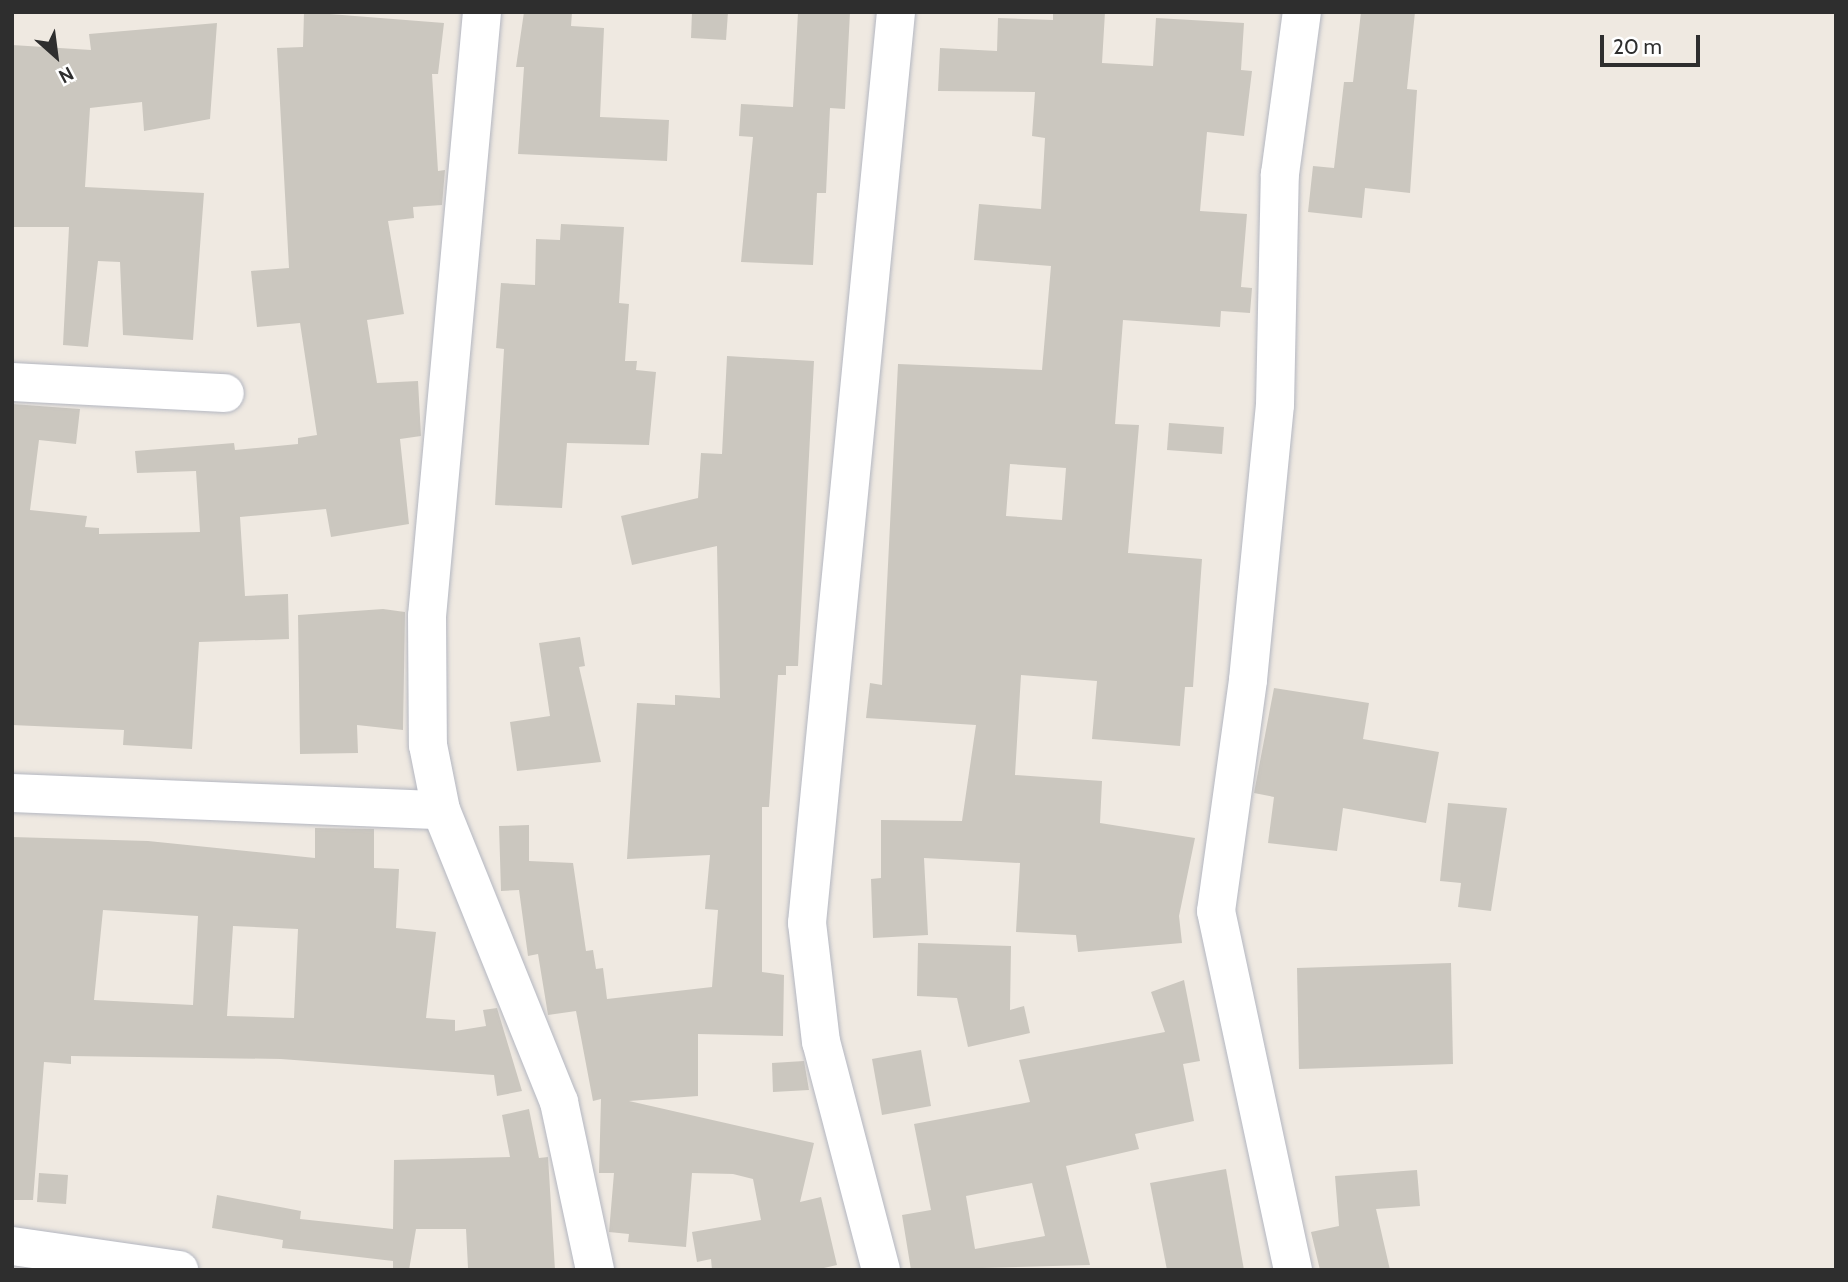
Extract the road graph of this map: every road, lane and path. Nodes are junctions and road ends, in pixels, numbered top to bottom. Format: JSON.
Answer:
{"nodes":[{"id":1,"x":482,"y":12,"type":"edge"},
{"id":2,"x":896,"y":12,"type":"edge"},
{"id":3,"x":1302,"y":12,"type":"edge"},
{"id":4,"x":12,"y":382,"type":"edge"},
{"id":5,"x":225,"y":393,"type":"dead end"},
{"id":6,"x":12,"y":793,"type":"edge"},
{"id":7,"x":441,"y":810,"type":"junction"},
{"id":8,"x":12,"y":1246,"type":"edge"},
{"id":9,"x":179,"y":1270,"type":"edge"},
{"id":10,"x":595,"y":1270,"type":"edge"},
{"id":11,"x":881,"y":1270,"type":"edge"},
{"id":12,"x":1293,"y":1270,"type":"edge"}],
"edges":[{"from":1,"to":7,"type":"street"},
{"from":2,"to":11,"type":"street"},
{"from":3,"to":12,"type":"street"},
{"from":4,"to":5,"type":"street"},
{"from":6,"to":7,"type":"street"},
{"from":7,"to":10,"type":"street"},
{"from":8,"to":9,"type":"street"}]}
